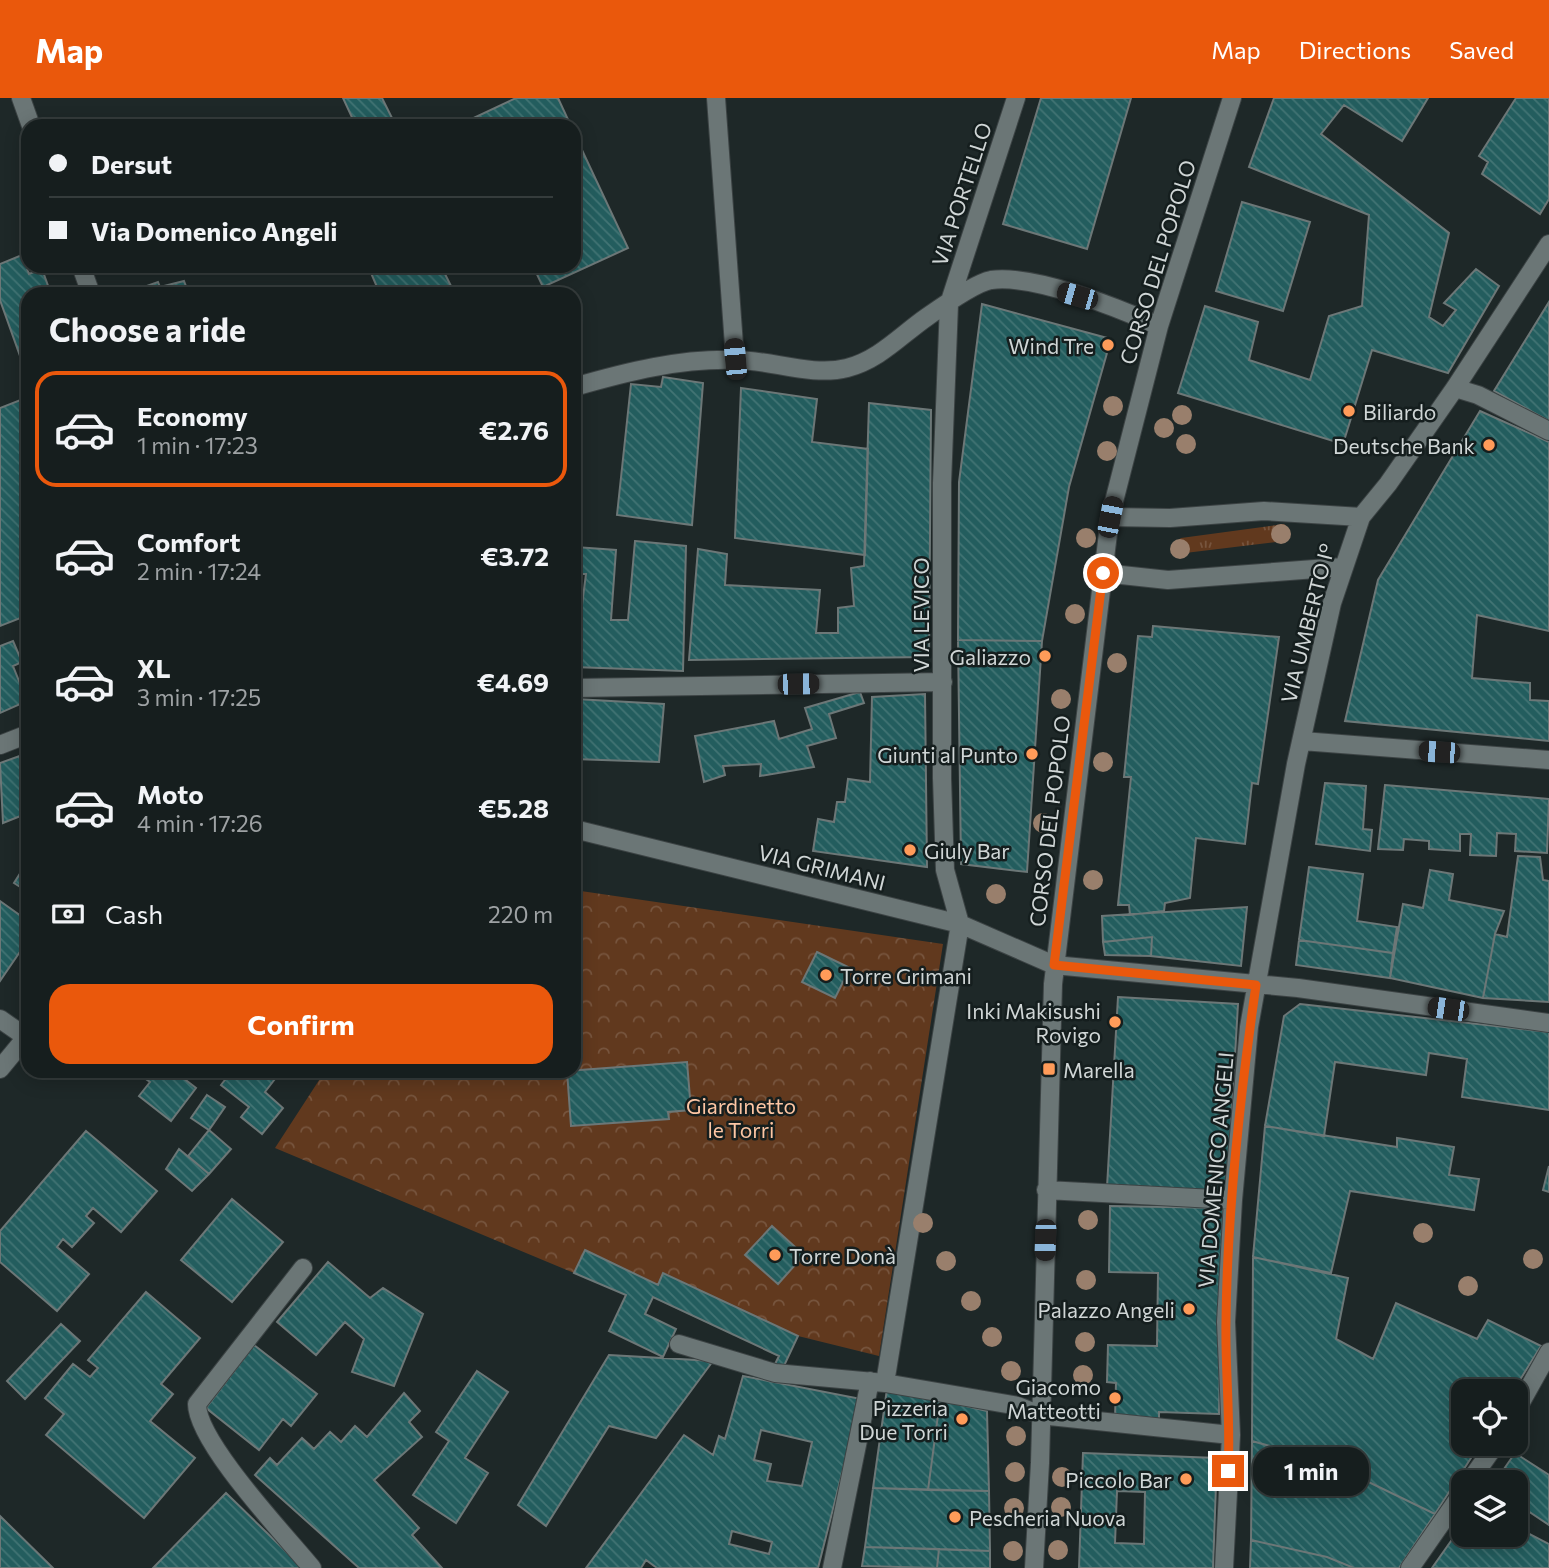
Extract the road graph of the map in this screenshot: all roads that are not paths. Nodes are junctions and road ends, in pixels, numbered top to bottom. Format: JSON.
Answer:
{"nodes":[{"id":1,"x":21,"y":98,"type":"edge"},
{"id":2,"x":716,"y":98,"type":"edge"},
{"id":3,"x":1016,"y":98,"type":"edge"},
{"id":4,"x":1232,"y":98,"type":"edge"},
{"id":5,"x":28,"y":119,"type":"edge"},
{"id":6,"x":1549,"y":244,"type":"edge"},
{"id":7,"x":949,"y":304,"type":"junction"},
{"id":8,"x":1159,"y":326,"type":"junction"},
{"id":9,"x":735,"y":359,"type":"junction"},
{"id":10,"x":581,"y":385,"type":"edge"},
{"id":11,"x":1455,"y":388,"type":"junction"},
{"id":12,"x":1549,"y":431,"type":"edge"},
{"id":13,"x":1110,"y":517,"type":"junction"},
{"id":14,"x":1361,"y":517,"type":"junction"},
{"id":15,"x":1342,"y":567,"type":"junction"},
{"id":16,"x":1103,"y":573,"type":"junction"},
{"id":17,"x":943,"y":682,"type":"junction"},
{"id":18,"x":581,"y":688,"type":"edge"},
{"id":19,"x":21,"y":737,"type":"edge"},
{"id":20,"x":1301,"y":741,"type":"junction"},
{"id":21,"x":0,"y":745,"type":"edge"},
{"id":22,"x":1549,"y":760,"type":"edge"},
{"id":23,"x":581,"y":831,"type":"edge"},
{"id":24,"x":960,"y":924,"type":"junction"},
{"id":25,"x":1054,"y":965,"type":"junction"},
{"id":26,"x":1256,"y":985,"type":"junction"},
{"id":27,"x":0,"y":1019,"type":"edge"},
{"id":28,"x":1549,"y":1023,"type":"edge"},
{"id":29,"x":21,"y":1032,"type":"edge"},
{"id":30,"x":21,"y":1043,"type":"edge"},
{"id":31,"x":0,"y":1069,"type":"edge"},
{"id":32,"x":1046,"y":1190,"type":"junction"},
{"id":33,"x":1233,"y":1200,"type":"junction"},
{"id":34,"x":303,"y":1268,"type":"dead end"},
{"id":35,"x":679,"y":1344,"type":"dead end"},
{"id":36,"x":1549,"y":1352,"type":"edge"},
{"id":37,"x":877,"y":1382,"type":"junction"},
{"id":38,"x":1528,"y":1390,"type":"edge"},
{"id":39,"x":1040,"y":1415,"type":"junction"},
{"id":40,"x":1231,"y":1435,"type":"junction"},
{"id":41,"x":1451,"y":1509,"type":"edge"},
{"id":42,"x":312,"y":1568,"type":"edge"},
{"id":43,"x":832,"y":1568,"type":"edge"},
{"id":44,"x":1034,"y":1568,"type":"edge"},
{"id":45,"x":1224,"y":1568,"type":"edge"},
{"id":46,"x":1410,"y":1568,"type":"edge"}],
"edges":[{"from":1,"to":5,"type":"street"},
{"from":2,"to":9,"type":"street"},
{"from":3,"to":7,"type":"street","name":"VIA PORTELLO"},
{"from":4,"to":8,"type":"street","name":"CORSO DEL POPOLO"},
{"from":6,"to":11,"type":"street","name":"VIA UMBERTO I°"},
{"from":7,"to":8,"type":"street"},
{"from":7,"to":9,"type":"street"},
{"from":7,"to":17,"type":"street","name":"VIA LEVICO"},
{"from":8,"to":13,"type":"street","name":"CORSO DEL POPOLO"},
{"from":9,"to":10,"type":"street"},
{"from":11,"to":12,"type":"street"},
{"from":11,"to":14,"type":"street","name":"VIA UMBERTO I°"},
{"from":13,"to":14,"type":"street"},
{"from":13,"to":16,"type":"street","name":"CORSO DEL POPOLO"},
{"from":14,"to":15,"type":"street","name":"VIA UMBERTO I°"},
{"from":15,"to":16,"type":"street"},
{"from":15,"to":20,"type":"street","name":"VIA UMBERTO I°"},
{"from":16,"to":25,"type":"street","name":"CORSO DEL POPOLO"},
{"from":17,"to":18,"type":"street"},
{"from":17,"to":24,"type":"street","name":"VIA LEVICO"},
{"from":19,"to":21,"type":"street"},
{"from":20,"to":22,"type":"street"},
{"from":20,"to":26,"type":"street","name":"VIA UMBERTO I°"},
{"from":23,"to":24,"type":"street","name":"VIA GRIMANI"},
{"from":24,"to":25,"type":"street","name":"VIA GRIMANI"},
{"from":24,"to":37,"type":"street"},
{"from":25,"to":26,"type":"street","name":"VIA GRIMANI"},
{"from":25,"to":32,"type":"street","name":"CORSO DEL POPOLO"},
{"from":26,"to":28,"type":"street","name":"VIA GRIMANI"},
{"from":26,"to":33,"type":"street","name":"VIA DOMENICO ANGELI"},
{"from":27,"to":29,"type":"street"},
{"from":30,"to":31,"type":"street"},
{"from":32,"to":33,"type":"street"},
{"from":32,"to":39,"type":"street","name":"CORSO DEL POPOLO"},
{"from":33,"to":40,"type":"street","name":"VIA DOMENICO ANGELI"},
{"from":34,"to":42,"type":"street"},
{"from":35,"to":37,"type":"street"},
{"from":36,"to":38,"type":"street"},
{"from":37,"to":39,"type":"street"},
{"from":37,"to":43,"type":"street"},
{"from":39,"to":40,"type":"street"},
{"from":39,"to":44,"type":"street","name":"CORSO DEL POPOLO"},
{"from":40,"to":45,"type":"street","name":"VIA DOMENICO ANGELI"},
{"from":41,"to":46,"type":"street"}]}
